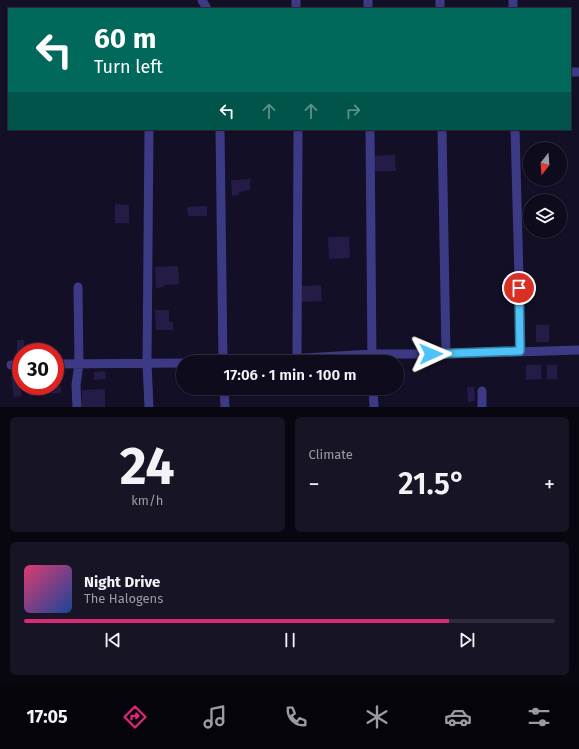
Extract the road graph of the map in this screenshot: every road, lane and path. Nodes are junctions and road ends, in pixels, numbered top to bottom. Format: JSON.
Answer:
{"nodes":[{"id":1,"x":149,"y":130,"type":"edge"},
{"id":2,"x":220,"y":130,"type":"edge"},
{"id":3,"x":298,"y":130,"type":"edge"},
{"id":4,"x":370,"y":130,"type":"edge"},
{"id":5,"x":442,"y":130,"type":"edge"},
{"id":6,"x":515,"y":130,"type":"edge"},
{"id":7,"x":78,"y":287,"type":"dead end"},
{"id":8,"x":579,"y":350,"type":"edge"},
{"id":9,"x":520,"y":351,"type":"junction"},
{"id":10,"x":446,"y":354,"type":"junction"},
{"id":11,"x":223,"y":355,"type":"edge"},
{"id":12,"x":297,"y":355,"type":"edge"},
{"id":13,"x":372,"y":355,"type":"edge"},
{"id":14,"x":404,"y":356,"type":"edge"},
{"id":15,"x":148,"y":363,"type":"junction"},
{"id":16,"x":176,"y":363,"type":"edge"},
{"id":17,"x":64,"y":364,"type":"edge"},
{"id":18,"x":79,"y":364,"type":"junction"},
{"id":19,"x":482,"y":391,"type":"dead end"},
{"id":20,"x":224,"y":395,"type":"edge"},
{"id":21,"x":373,"y":395,"type":"edge"},
{"id":22,"x":77,"y":407,"type":"edge"},
{"id":23,"x":149,"y":407,"type":"edge"},
{"id":24,"x":224,"y":407,"type":"edge"},
{"id":25,"x":374,"y":407,"type":"edge"},
{"id":26,"x":482,"y":407,"type":"edge"}],
"edges":[{"from":1,"to":15,"type":"street"},
{"from":2,"to":11,"type":"street"},
{"from":3,"to":12,"type":"street"},
{"from":4,"to":13,"type":"street"},
{"from":5,"to":10,"type":"street"},
{"from":6,"to":9,"type":"street"},
{"from":7,"to":18,"type":"street"},
{"from":8,"to":9,"type":"street"},
{"from":9,"to":10,"type":"street"},
{"from":10,"to":14,"type":"street"},
{"from":15,"to":16,"type":"street"},
{"from":15,"to":18,"type":"street"},
{"from":15,"to":23,"type":"street"},
{"from":17,"to":18,"type":"street"},
{"from":18,"to":22,"type":"street"},
{"from":19,"to":26,"type":"street"},
{"from":20,"to":24,"type":"street"},
{"from":21,"to":25,"type":"street"}]}
